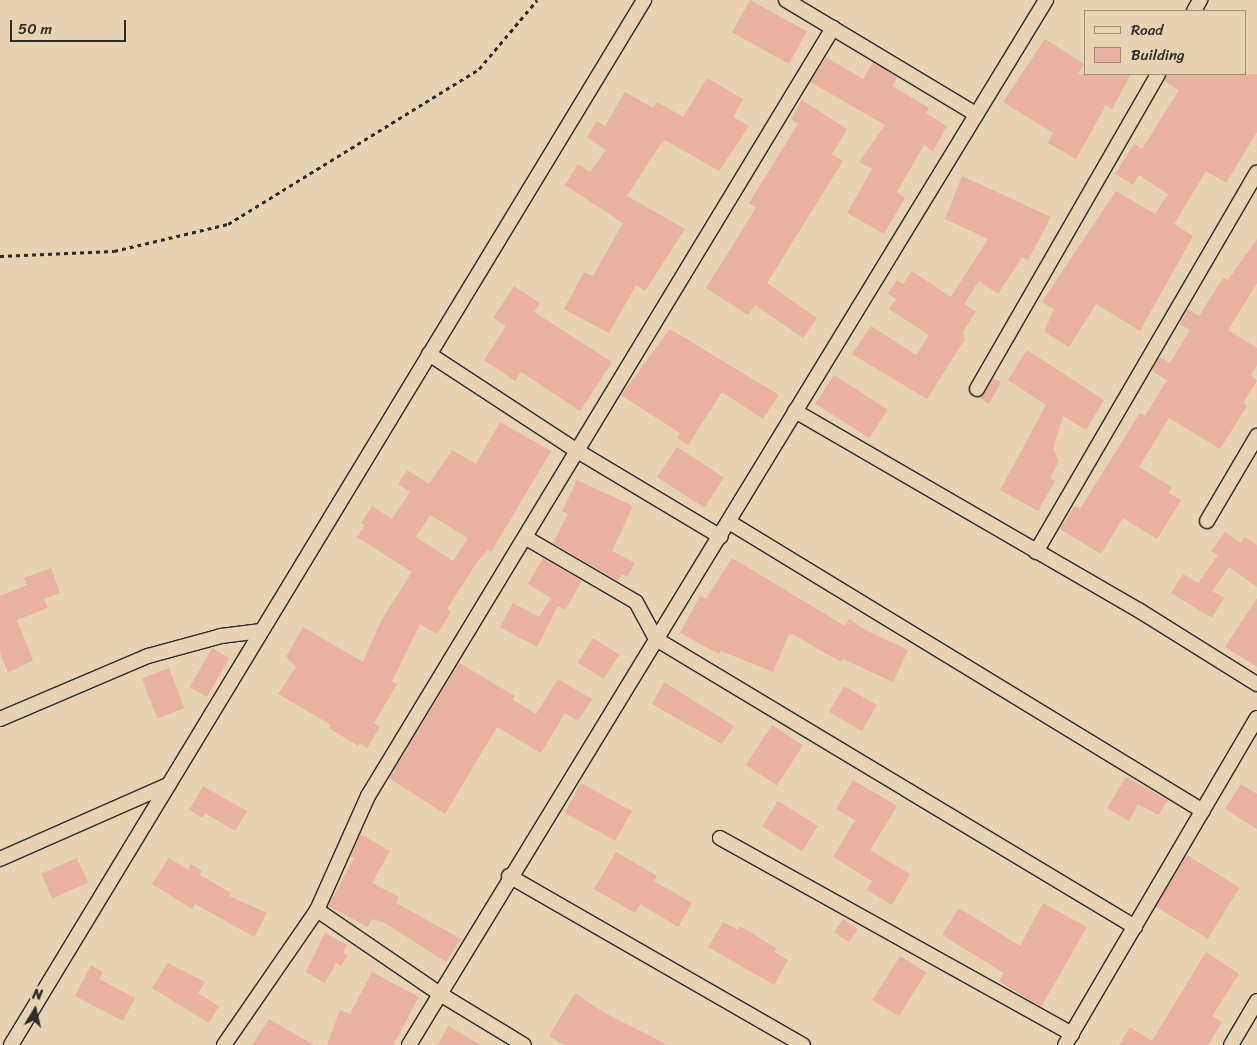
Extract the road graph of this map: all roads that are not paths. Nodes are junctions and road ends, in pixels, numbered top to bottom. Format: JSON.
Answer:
{"nodes":[{"id":1,"x":644,"y":0,"type":"edge"},
{"id":2,"x":786,"y":0,"type":"edge"},
{"id":3,"x":1040,"y":2,"type":"edge"},
{"id":4,"x":833,"y":28,"type":"junction"},
{"id":5,"x":1157,"y":75,"type":"edge"},
{"id":6,"x":976,"y":114,"type":"junction"},
{"id":7,"x":1257,"y":173,"type":"edge"},
{"id":8,"x":429,"y":354,"type":"junction"},
{"id":9,"x":977,"y":389,"type":"dead end"},
{"id":10,"x":796,"y":411,"type":"junction"},
{"id":11,"x":1257,"y":436,"type":"edge"},
{"id":12,"x":579,"y":452,"type":"junction"},
{"id":13,"x":1207,"y":521,"type":"dead end"},
{"id":14,"x":729,"y":522,"type":"junction"},
{"id":15,"x":721,"y":537,"type":"junction"},
{"id":16,"x":528,"y":539,"type":"junction"},
{"id":17,"x":1036,"y":552,"type":"junction"},
{"id":18,"x":261,"y":631,"type":"junction"},
{"id":19,"x":656,"y":639,"type":"junction"},
{"id":20,"x":1257,"y":684,"type":"edge"},
{"id":21,"x":1257,"y":718,"type":"edge"},
{"id":22,"x":0,"y":719,"type":"edge"},
{"id":23,"x":168,"y":785,"type":"junction"},
{"id":24,"x":1203,"y":811,"type":"junction"},
{"id":25,"x":720,"y":838,"type":"dead end"},
{"id":26,"x":0,"y":859,"type":"edge"},
{"id":27,"x":510,"y":876,"type":"junction"},
{"id":28,"x":317,"y":910,"type":"junction"},
{"id":29,"x":1135,"y":927,"type":"junction"},
{"id":30,"x":440,"y":994,"type":"junction"},
{"id":31,"x":1257,"y":1001,"type":"edge"},
{"id":32,"x":1068,"y":1039,"type":"edge"},
{"id":33,"x":11,"y":1045,"type":"edge"},
{"id":34,"x":224,"y":1045,"type":"edge"},
{"id":35,"x":409,"y":1045,"type":"edge"},
{"id":36,"x":524,"y":1045,"type":"edge"},
{"id":37,"x":804,"y":1045,"type":"edge"},
{"id":38,"x":1231,"y":1045,"type":"edge"}],
"edges":[{"from":1,"to":8,"type":"street"},
{"from":2,"to":4,"type":"street"},
{"from":3,"to":6,"type":"street"},
{"from":4,"to":6,"type":"street"},
{"from":4,"to":12,"type":"street"},
{"from":5,"to":9,"type":"street"},
{"from":6,"to":10,"type":"street"},
{"from":7,"to":17,"type":"street"},
{"from":8,"to":12,"type":"street"},
{"from":8,"to":18,"type":"street"},
{"from":10,"to":14,"type":"street"},
{"from":10,"to":17,"type":"street"},
{"from":11,"to":13,"type":"street"},
{"from":12,"to":15,"type":"street"},
{"from":12,"to":16,"type":"street"},
{"from":14,"to":15,"type":"street"},
{"from":14,"to":24,"type":"street"},
{"from":15,"to":19,"type":"street"},
{"from":16,"to":19,"type":"street"},
{"from":16,"to":28,"type":"street"},
{"from":17,"to":20,"type":"street"},
{"from":18,"to":22,"type":"street"},
{"from":18,"to":23,"type":"street"},
{"from":19,"to":27,"type":"street"},
{"from":19,"to":29,"type":"street"},
{"from":21,"to":24,"type":"street"},
{"from":23,"to":26,"type":"street"},
{"from":23,"to":33,"type":"street"},
{"from":24,"to":29,"type":"street"},
{"from":25,"to":32,"type":"street"},
{"from":27,"to":30,"type":"street"},
{"from":27,"to":37,"type":"street"},
{"from":28,"to":30,"type":"street"},
{"from":28,"to":34,"type":"street"},
{"from":29,"to":32,"type":"street"},
{"from":30,"to":35,"type":"street"},
{"from":30,"to":36,"type":"street"},
{"from":31,"to":38,"type":"street"}]}
